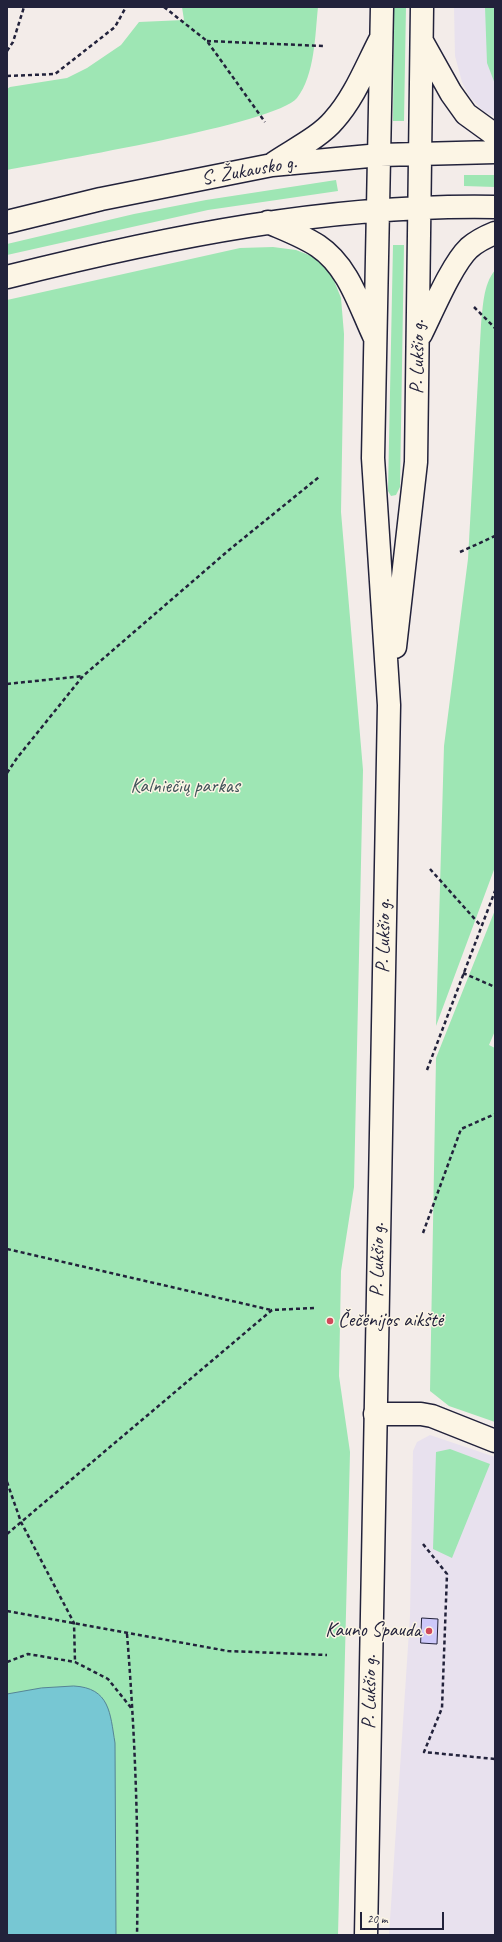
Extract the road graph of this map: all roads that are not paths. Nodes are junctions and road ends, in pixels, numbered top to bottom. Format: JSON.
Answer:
{"nodes":[{"id":1,"x":382,"y":7,"type":"edge"},
{"id":2,"x":422,"y":7,"type":"edge"},
{"id":3,"x":382,"y":36,"type":"junction"},
{"id":4,"x":422,"y":42,"type":"junction"},
{"id":5,"x":495,"y":135,"type":"edge"},
{"id":6,"x":421,"y":152,"type":"junction"},
{"id":7,"x":495,"y":152,"type":"edge"},
{"id":8,"x":380,"y":155,"type":"junction"},
{"id":9,"x":272,"y":165,"type":"junction"},
{"id":10,"x":421,"y":207,"type":"junction"},
{"id":11,"x":495,"y":207,"type":"edge"},
{"id":12,"x":378,"y":210,"type":"junction"},
{"id":13,"x":7,"y":222,"type":"edge"},
{"id":14,"x":268,"y":222,"type":"junction"},
{"id":15,"x":495,"y":233,"type":"edge"},
{"id":16,"x":7,"y":277,"type":"edge"},
{"id":17,"x":376,"y":340,"type":"junction"},
{"id":18,"x":418,"y":341,"type":"junction"},
{"id":19,"x":389,"y":705,"type":"junction"},
{"id":20,"x":375,"y":1414,"type":"junction"},
{"id":21,"x":495,"y":1441,"type":"edge"},
{"id":22,"x":366,"y":1935,"type":"edge"}],
"edges":[{"from":1,"to":3,"type":"main road","name":"P. Lukšio g."},
{"from":2,"to":4,"type":"main road","name":"P. Lukšio g."},
{"from":3,"to":8,"type":"main road","name":"P. Lukšio g."},
{"from":3,"to":9,"type":"main road"},
{"from":4,"to":5,"type":"main road"},
{"from":4,"to":6,"type":"main road","name":"P. Lukšio g."},
{"from":6,"to":7,"type":"main road","name":"S. Žukausko g."},
{"from":6,"to":8,"type":"main road","name":"S. Žukausko g."},
{"from":6,"to":10,"type":"main road","name":"P. Lukšio g."},
{"from":8,"to":9,"type":"main road","name":"S. Žukausko g."},
{"from":8,"to":12,"type":"main road","name":"P. Lukšio g."},
{"from":9,"to":13,"type":"main road","name":"S. Žukausko g."},
{"from":10,"to":11,"type":"main road"},
{"from":10,"to":12,"type":"main road"},
{"from":10,"to":18,"type":"main road","name":"P. Lukšio g."},
{"from":12,"to":14,"type":"main road"},
{"from":12,"to":17,"type":"main road","name":"P. Lukšio g."},
{"from":14,"to":16,"type":"main road"},
{"from":14,"to":17,"type":"main road"},
{"from":15,"to":18,"type":"main road"},
{"from":17,"to":19,"type":"main road","name":"P. Lukšio g."},
{"from":18,"to":19,"type":"main road","name":"P. Lukšio g."},
{"from":19,"to":20,"type":"main road","name":"P. Lukšio g."},
{"from":20,"to":21,"type":"main road"},
{"from":20,"to":22,"type":"main road","name":"P. Lukšio g."}]}
